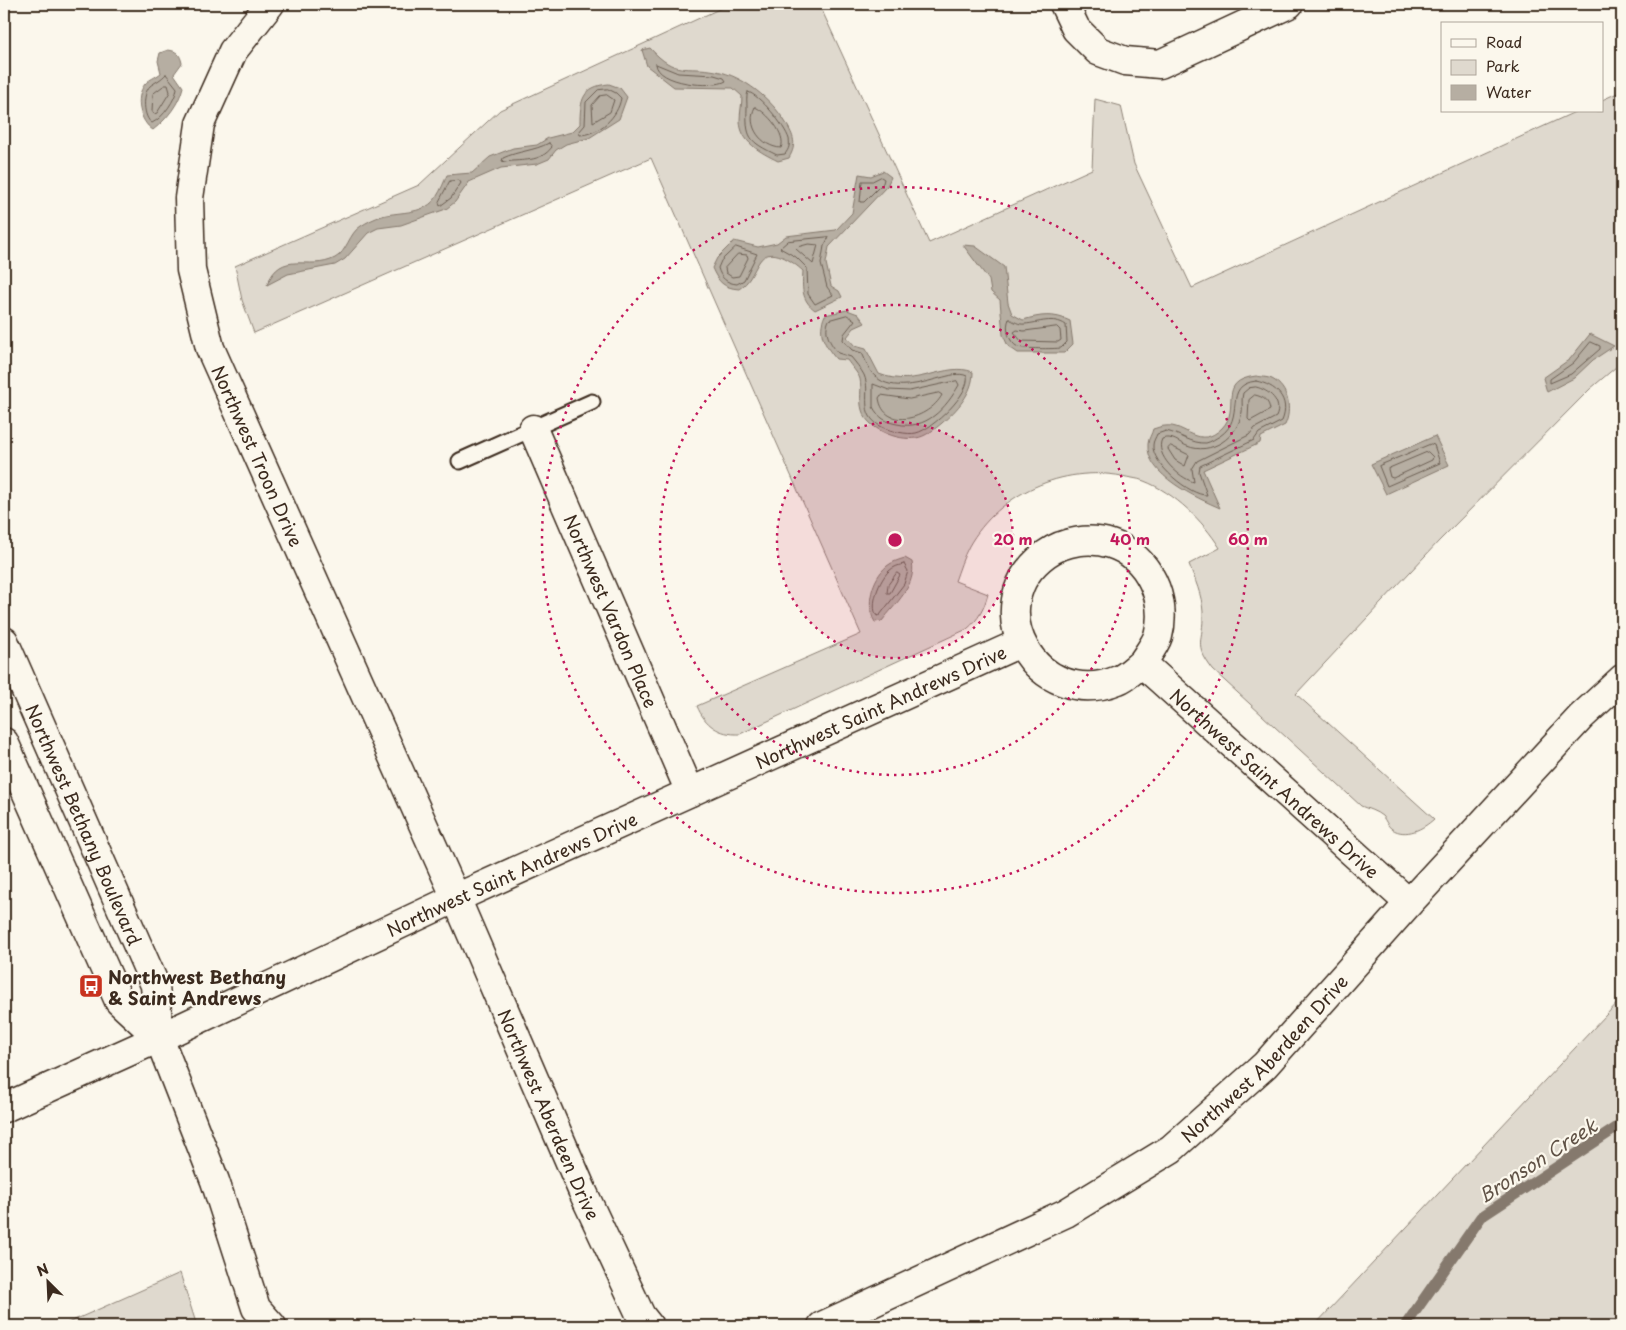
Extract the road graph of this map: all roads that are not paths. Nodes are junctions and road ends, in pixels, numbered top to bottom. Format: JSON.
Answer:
{"nodes":[{"id":1,"x":270,"y":4,"type":"edge"},
{"id":2,"x":1064,"y":4,"type":"edge"},
{"id":3,"x":1289,"y":4,"type":"edge"},
{"id":4,"x":592,"y":402,"type":"dead end"},
{"id":5,"x":533,"y":429,"type":"junction"},
{"id":6,"x":460,"y":461,"type":"dead end"},
{"id":7,"x":4,"y":642,"type":"edge"},
{"id":8,"x":1020,"y":643,"type":"junction"},
{"id":9,"x":1142,"y":663,"type":"junction"},
{"id":10,"x":1622,"y":679,"type":"edge"},
{"id":11,"x":4,"y":742,"type":"edge"},
{"id":12,"x":690,"y":792,"type":"junction"},
{"id":13,"x":456,"y":898,"type":"junction"},
{"id":14,"x":1409,"y":903,"type":"junction"},
{"id":15,"x":159,"y":1038,"type":"junction"},
{"id":16,"x":4,"y":1108,"type":"edge"},
{"id":17,"x":260,"y":1320,"type":"edge"},
{"id":18,"x":650,"y":1326,"type":"edge"},
{"id":19,"x":822,"y":1326,"type":"edge"}],
"edges":[{"from":1,"to":13,"type":"street","name":"Northwest Troon Drive"},
{"from":2,"to":3,"type":"street"},
{"from":4,"to":5,"type":"lane"},
{"from":5,"to":6,"type":"lane"},
{"from":5,"to":12,"type":"street","name":"Northwest Vardon Place"},
{"from":7,"to":15,"type":"street","name":"Northwest Bethany Boulevard"},
{"from":8,"to":9,"type":"street","name":"Northwest Saint Andrews Drive"},
{"from":8,"to":9,"type":"street","name":"Northwest Saint Andrews Drive"},
{"from":8,"to":12,"type":"street","name":"Northwest Saint Andrews Drive"},
{"from":9,"to":14,"type":"street","name":"Northwest Saint Andrews Drive"},
{"from":10,"to":14,"type":"street","name":"Northwest Aberdeen Drive"},
{"from":11,"to":15,"type":"street","name":"Northwest Bethany Boulevard"},
{"from":12,"to":13,"type":"street","name":"Northwest Saint Andrews Drive"},
{"from":13,"to":15,"type":"street","name":"Northwest Saint Andrews Drive"},
{"from":13,"to":18,"type":"street","name":"Northwest Aberdeen Drive"},
{"from":14,"to":19,"type":"street","name":"Northwest Aberdeen Drive"},
{"from":15,"to":16,"type":"street","name":"Northwest Saint Andrews Drive"},
{"from":15,"to":17,"type":"street","name":"Northwest Bethany Boulevard"}]}
